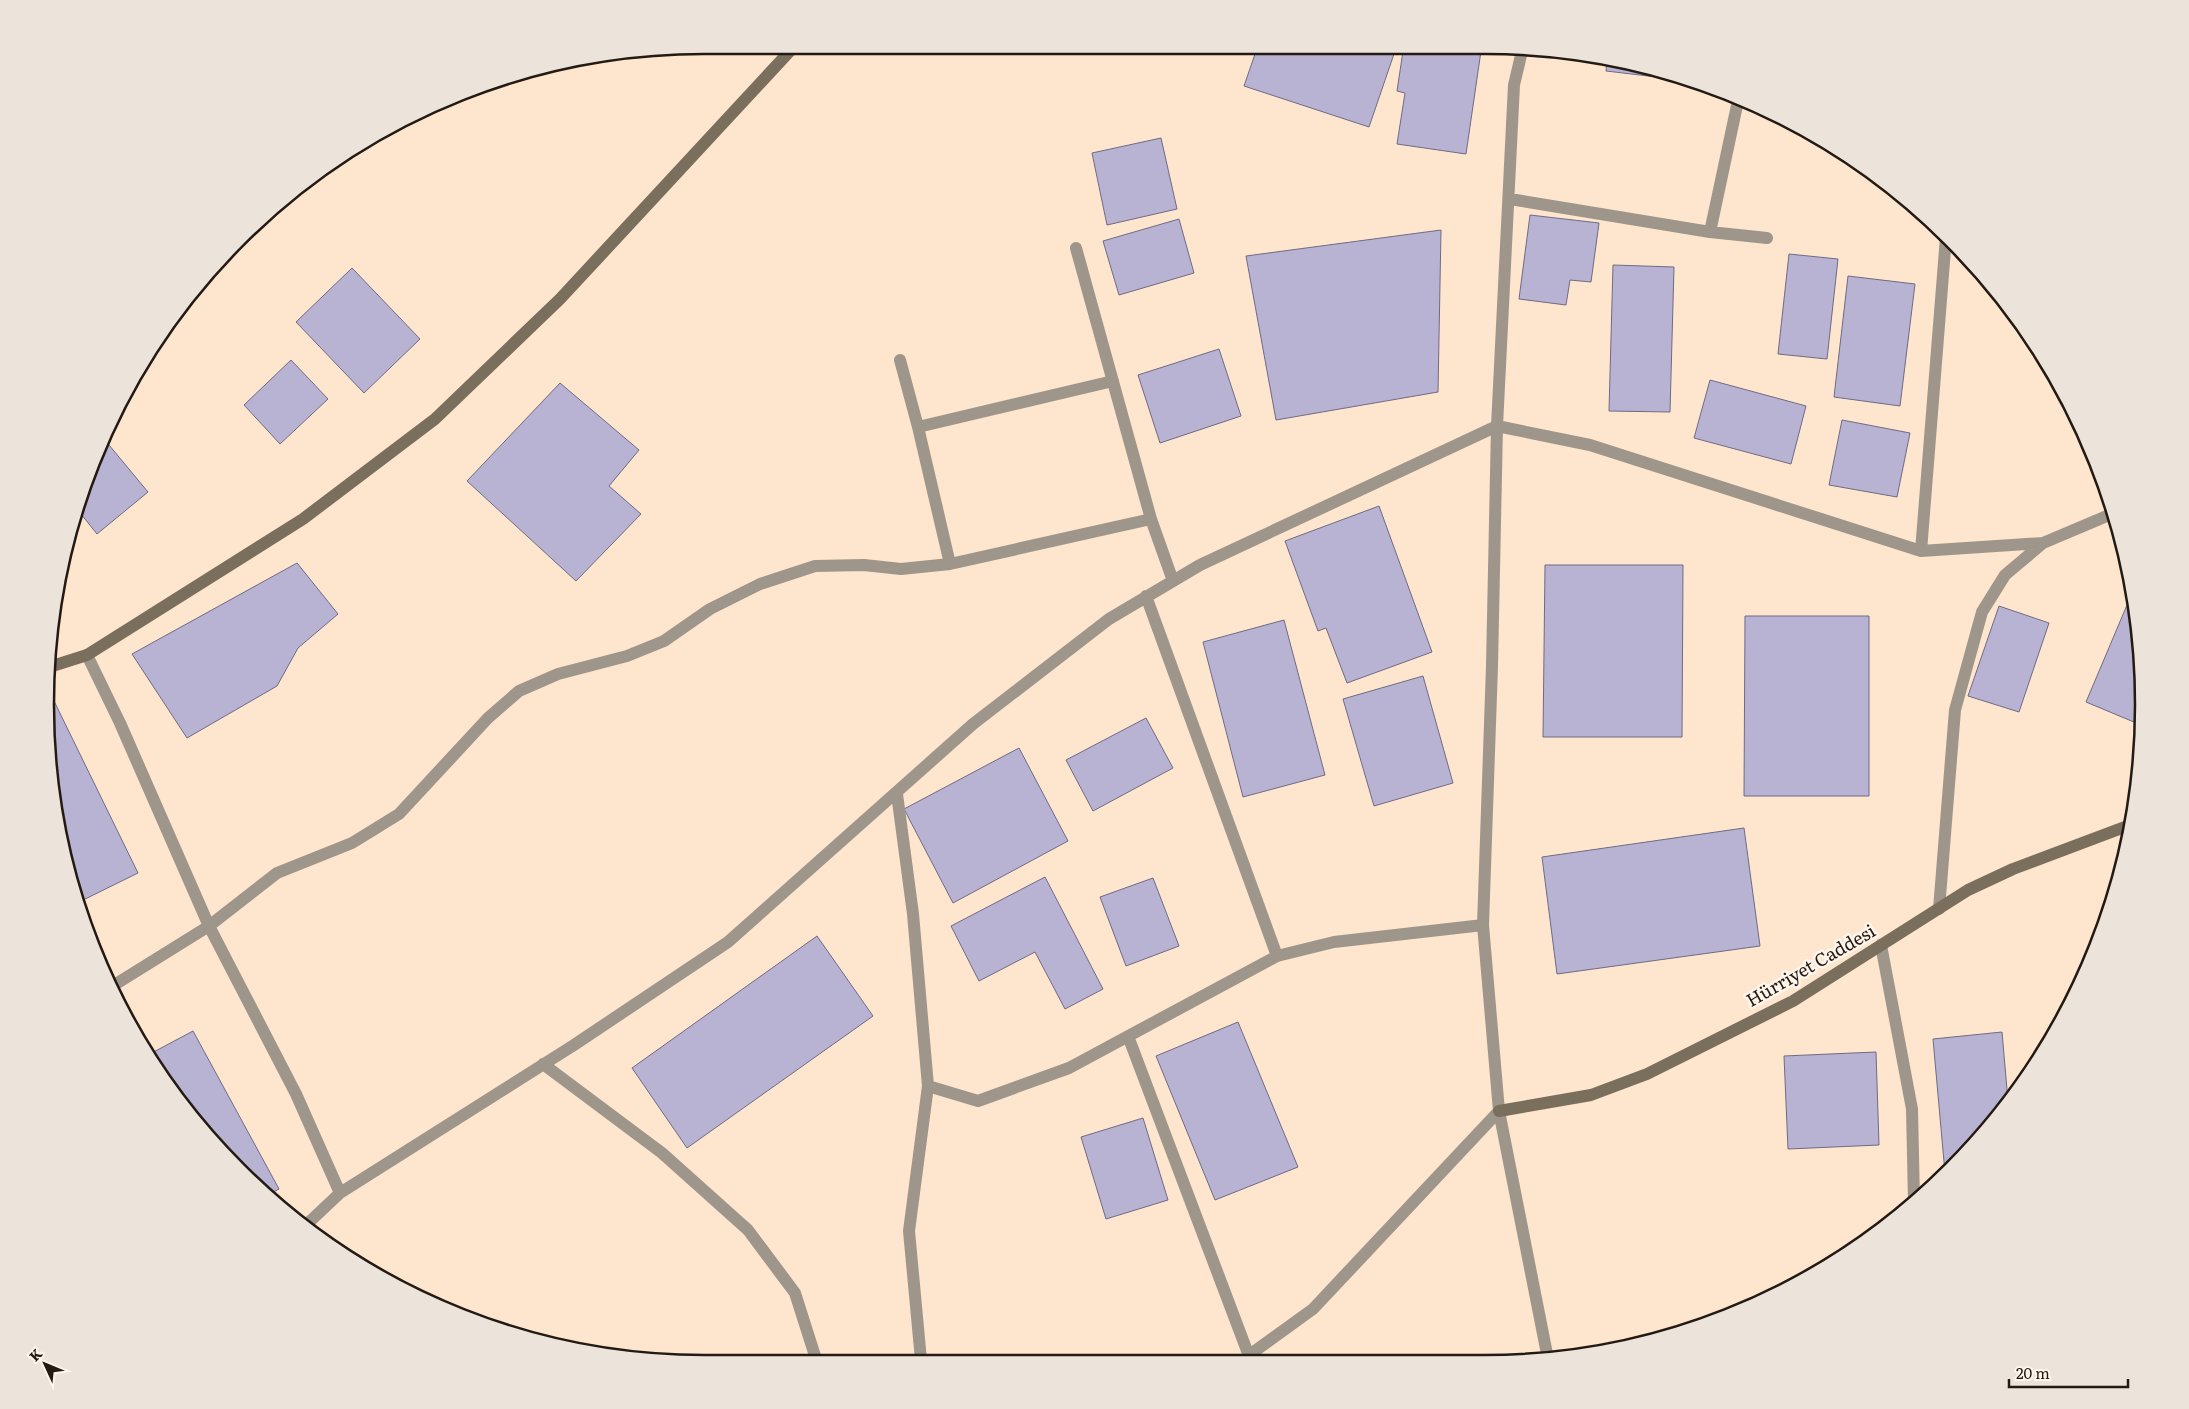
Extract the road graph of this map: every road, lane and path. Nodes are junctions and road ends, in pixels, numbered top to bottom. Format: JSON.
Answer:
{"nodes":[{"id":1,"x":787,"y":54,"type":"edge"},
{"id":2,"x":1521,"y":55,"type":"edge"},
{"id":3,"x":1737,"y":105,"type":"edge"},
{"id":4,"x":1510,"y":199,"type":"junction"},
{"id":5,"x":1710,"y":232,"type":"junction"},
{"id":6,"x":1767,"y":238,"type":"dead end"},
{"id":7,"x":1945,"y":244,"type":"edge"},
{"id":8,"x":1076,"y":248,"type":"dead end"},
{"id":9,"x":900,"y":360,"type":"dead end"},
{"id":10,"x":1112,"y":381,"type":"junction"},
{"id":11,"x":1497,"y":426,"type":"junction"},
{"id":12,"x":918,"y":427,"type":"junction"},
{"id":13,"x":2107,"y":516,"type":"edge"},
{"id":14,"x":1151,"y":519,"type":"junction"},
{"id":15,"x":2042,"y":542,"type":"junction"},
{"id":16,"x":1921,"y":551,"type":"junction"},
{"id":17,"x":950,"y":564,"type":"junction"},
{"id":18,"x":1173,"y":581,"type":"junction"},
{"id":19,"x":1146,"y":596,"type":"junction"},
{"id":20,"x":87,"y":655,"type":"junction"},
{"id":21,"x":55,"y":665,"type":"edge"},
{"id":22,"x":897,"y":794,"type":"junction"},
{"id":23,"x":2124,"y":827,"type":"edge"},
{"id":24,"x":1940,"y":909,"type":"junction"},
{"id":25,"x":1483,"y":925,"type":"junction"},
{"id":26,"x":209,"y":926,"type":"junction"},
{"id":27,"x":1881,"y":946,"type":"junction"},
{"id":28,"x":1278,"y":956,"type":"junction"},
{"id":29,"x":117,"y":983,"type":"edge"},
{"id":30,"x":1128,"y":1036,"type":"junction"},
{"id":31,"x":543,"y":1064,"type":"junction"},
{"id":32,"x":928,"y":1086,"type":"junction"},
{"id":33,"x":1499,"y":1111,"type":"junction"},
{"id":34,"x":340,"y":1192,"type":"junction"},
{"id":35,"x":1914,"y":1194,"type":"edge"},
{"id":36,"x":309,"y":1222,"type":"edge"},
{"id":37,"x":1547,"y":1352,"type":"edge"},
{"id":38,"x":815,"y":1355,"type":"edge"},
{"id":39,"x":921,"y":1355,"type":"edge"},
{"id":40,"x":1244,"y":1355,"type":"edge"},
{"id":41,"x":1249,"y":1355,"type":"edge"}],
"edges":[{"from":1,"to":20,"type":"street"},
{"from":2,"to":4,"type":"street"},
{"from":3,"to":5,"type":"street"},
{"from":4,"to":5,"type":"street"},
{"from":4,"to":11,"type":"street"},
{"from":5,"to":6,"type":"street"},
{"from":7,"to":16,"type":"street"},
{"from":8,"to":10,"type":"street"},
{"from":9,"to":12,"type":"street"},
{"from":10,"to":12,"type":"street"},
{"from":10,"to":14,"type":"street"},
{"from":11,"to":16,"type":"street"},
{"from":11,"to":18,"type":"street"},
{"from":11,"to":25,"type":"street"},
{"from":12,"to":17,"type":"street"},
{"from":13,"to":15,"type":"street"},
{"from":14,"to":17,"type":"street"},
{"from":14,"to":18,"type":"street"},
{"from":15,"to":16,"type":"street"},
{"from":15,"to":24,"type":"street"},
{"from":17,"to":26,"type":"street"},
{"from":18,"to":19,"type":"street"},
{"from":19,"to":22,"type":"street"},
{"from":19,"to":28,"type":"street"},
{"from":20,"to":21,"type":"street"},
{"from":20,"to":26,"type":"street"},
{"from":22,"to":31,"type":"street"},
{"from":22,"to":32,"type":"street"},
{"from":23,"to":24,"type":"street","name":"Hürriyet Caddesi"},
{"from":24,"to":27,"type":"street","name":"Hürriyet Caddesi"},
{"from":25,"to":28,"type":"street"},
{"from":25,"to":33,"type":"street"},
{"from":26,"to":29,"type":"street"},
{"from":26,"to":34,"type":"street"},
{"from":27,"to":33,"type":"street","name":"Hürriyet Caddesi"},
{"from":27,"to":35,"type":"street"},
{"from":28,"to":30,"type":"street"},
{"from":30,"to":32,"type":"street"},
{"from":30,"to":40,"type":"street"},
{"from":31,"to":34,"type":"street"},
{"from":31,"to":38,"type":"street"},
{"from":32,"to":39,"type":"street"},
{"from":33,"to":37,"type":"street"},
{"from":33,"to":41,"type":"street"},
{"from":34,"to":36,"type":"street"}]}
